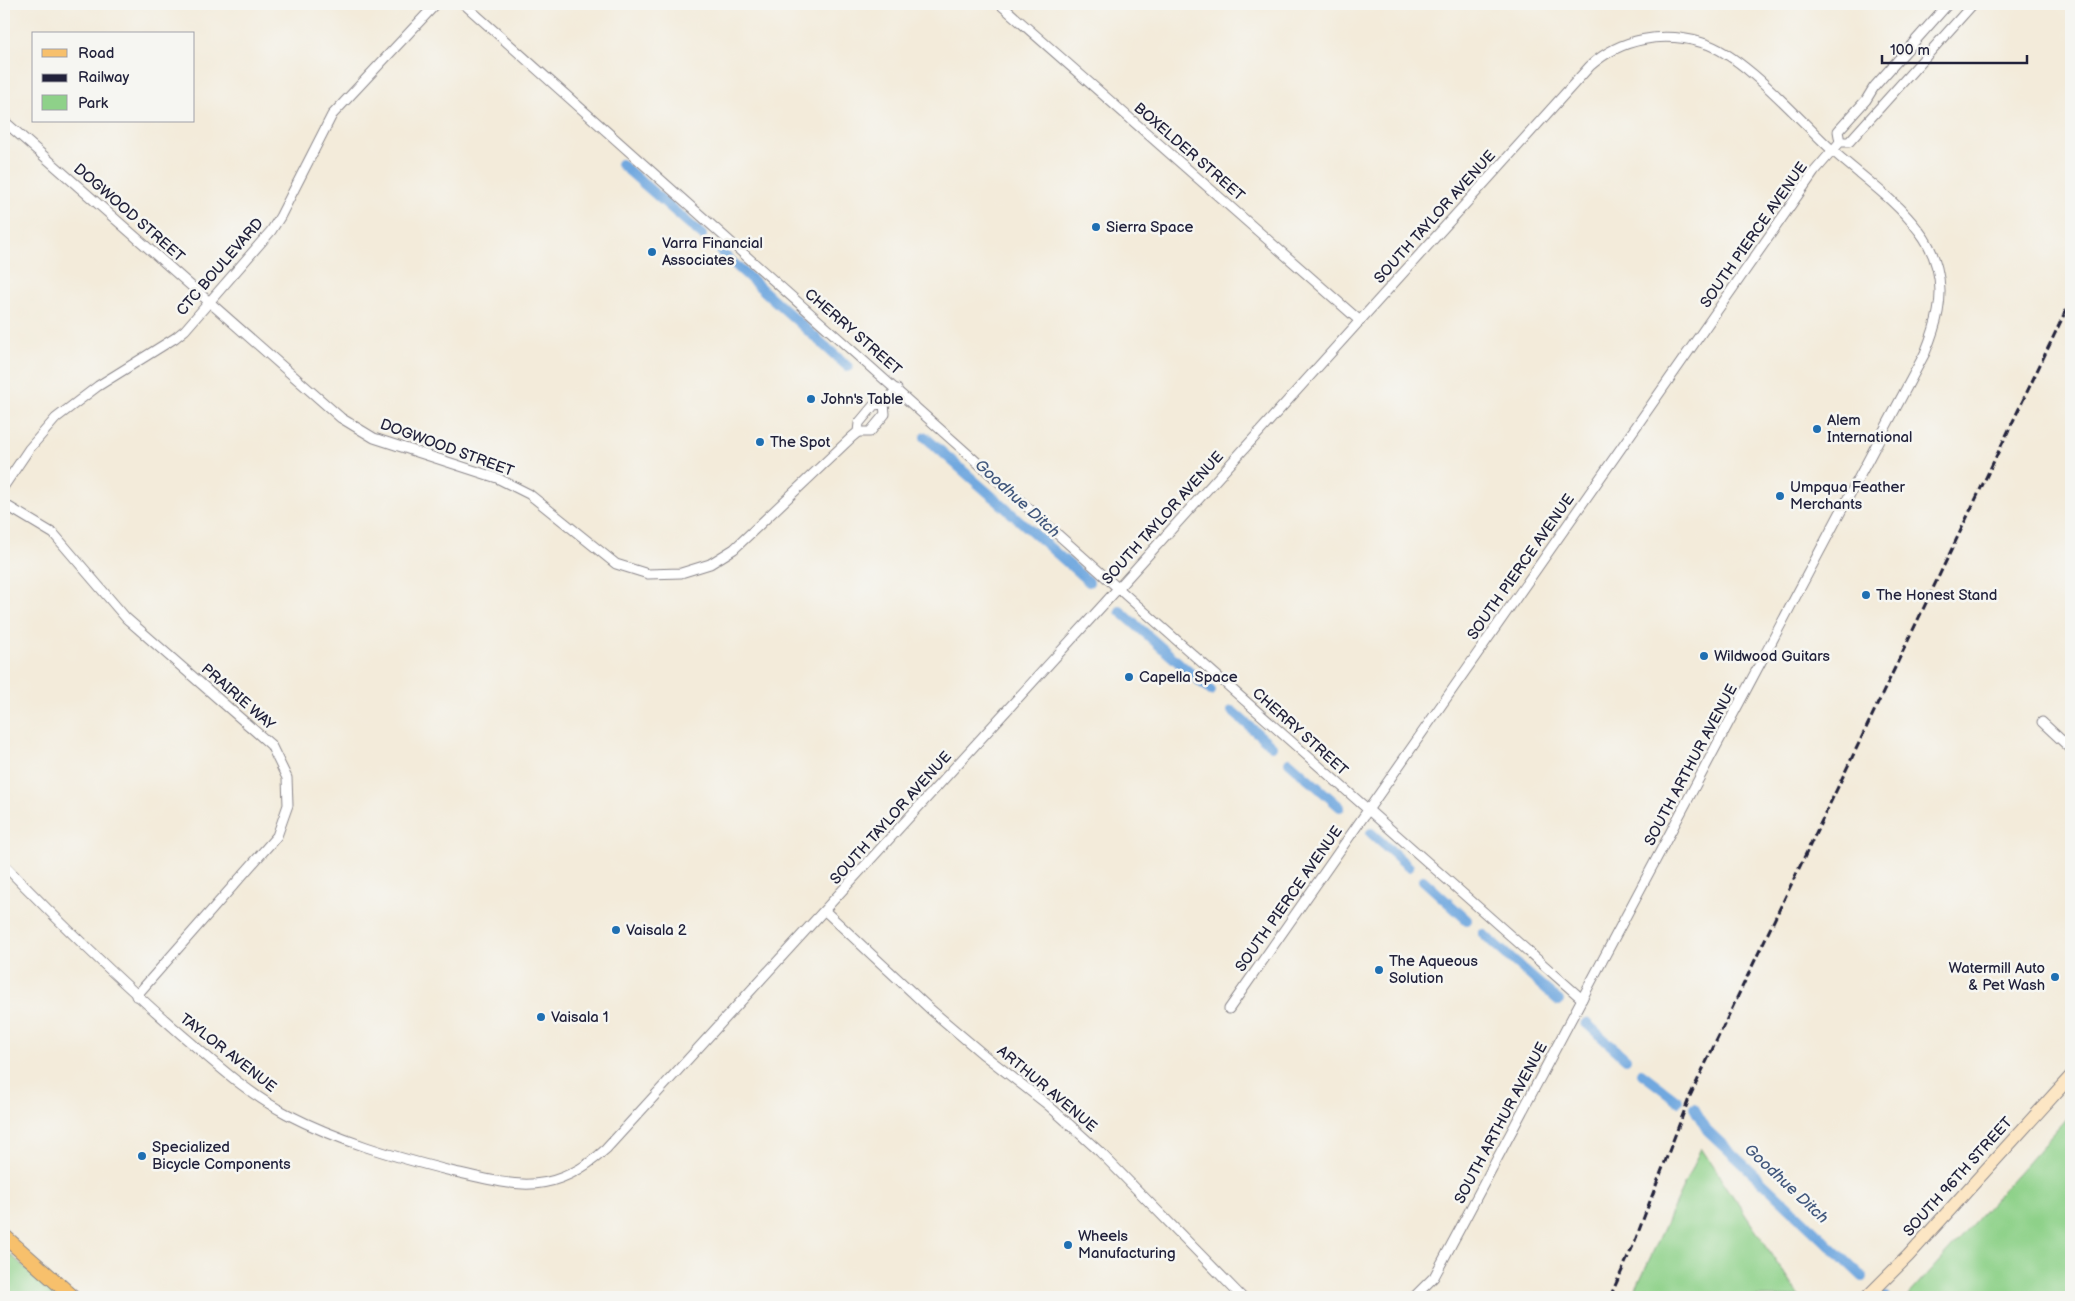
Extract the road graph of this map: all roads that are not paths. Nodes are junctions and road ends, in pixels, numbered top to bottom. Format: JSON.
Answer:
{"nodes":[{"id":1,"x":436,"y":4,"type":"edge"},
{"id":2,"x":464,"y":4,"type":"edge"},
{"id":3,"x":1000,"y":4,"type":"edge"},
{"id":4,"x":1948,"y":4,"type":"edge"},
{"id":5,"x":1973,"y":4,"type":"edge"},
{"id":6,"x":4,"y":121,"type":"edge"},
{"id":7,"x":1840,"y":142,"type":"junction"},
{"id":8,"x":1832,"y":150,"type":"junction"},
{"id":9,"x":208,"y":301,"type":"junction"},
{"id":10,"x":1360,"y":321,"type":"junction"},
{"id":11,"x":897,"y":389,"type":"junction"},
{"id":12,"x":884,"y":404,"type":"junction"},
{"id":13,"x":858,"y":432,"type":"junction"},
{"id":14,"x":4,"y":486,"type":"edge"},
{"id":15,"x":4,"y":504,"type":"edge"},
{"id":16,"x":1118,"y":588,"type":"junction"},
{"id":17,"x":2042,"y":722,"type":"dead end"},
{"id":18,"x":2071,"y":749,"type":"edge"},
{"id":19,"x":1368,"y":810,"type":"junction"},
{"id":20,"x":4,"y":865,"type":"edge"},
{"id":21,"x":825,"y":912,"type":"junction"},
{"id":22,"x":136,"y":996,"type":"junction"},
{"id":23,"x":1582,"y":999,"type":"junction"},
{"id":24,"x":1229,"y":1010,"type":"dead end"},
{"id":25,"x":2071,"y":1076,"type":"edge"},
{"id":26,"x":545,"y":1182,"type":"joint"},
{"id":27,"x":4,"y":1236,"type":"edge"},
{"id":28,"x":73,"y":1297,"type":"edge"},
{"id":29,"x":1242,"y":1297,"type":"edge"},
{"id":30,"x":1414,"y":1297,"type":"edge"},
{"id":31,"x":1867,"y":1297,"type":"edge"}],
"edges":[{"from":1,"to":9,"type":"street","name":"CTC BOULEVARD"},
{"from":2,"to":11,"type":"street","name":"CHERRY STREET"},
{"from":3,"to":10,"type":"street","name":"BOXELDER STREET"},
{"from":4,"to":7,"type":"street","name":"SOUTH PIERCE AVENUE"},
{"from":5,"to":7,"type":"street","name":"SOUTH PIERCE AVENUE"},
{"from":6,"to":9,"type":"street","name":"DOGWOOD STREET"},
{"from":7,"to":8,"type":"street","name":"SOUTH PIERCE AVENUE"},
{"from":8,"to":10,"type":"street","name":"SOUTH TAYLOR AVENUE"},
{"from":8,"to":19,"type":"street","name":"SOUTH PIERCE AVENUE"},
{"from":8,"to":23,"type":"street","name":"SOUTH ARTHUR AVENUE"},
{"from":9,"to":13,"type":"street","name":"DOGWOOD STREET"},
{"from":9,"to":14,"type":"street","name":"CTC BOULEVARD"},
{"from":10,"to":16,"type":"street","name":"SOUTH TAYLOR AVENUE"},
{"from":11,"to":12,"type":"street","name":"DOGWOOD STREET"},
{"from":11,"to":16,"type":"street","name":"CHERRY STREET"},
{"from":12,"to":13,"type":"street","name":"DOGWOOD STREET"},
{"from":12,"to":13,"type":"street","name":"DOGWOOD STREET"},
{"from":15,"to":22,"type":"street","name":"PRAIRIE WAY"},
{"from":16,"to":19,"type":"street","name":"CHERRY STREET"},
{"from":16,"to":21,"type":"street","name":"SOUTH TAYLOR AVENUE"},
{"from":17,"to":18,"type":"street"},
{"from":19,"to":23,"type":"street","name":"CHERRY STREET"},
{"from":19,"to":24,"type":"street","name":"SOUTH PIERCE AVENUE"},
{"from":20,"to":22,"type":"street","name":"TAYLOR AVENUE"},
{"from":21,"to":26,"type":"street","name":"SOUTH TAYLOR AVENUE"},
{"from":21,"to":29,"type":"street","name":"ARTHUR AVENUE"},
{"from":22,"to":26,"type":"street","name":"TAYLOR AVENUE"},
{"from":23,"to":30,"type":"street","name":"SOUTH ARTHUR AVENUE"},
{"from":25,"to":31,"type":"main road","name":"SOUTH 96TH STREET"},
{"from":27,"to":28,"type":"main road"}]}
